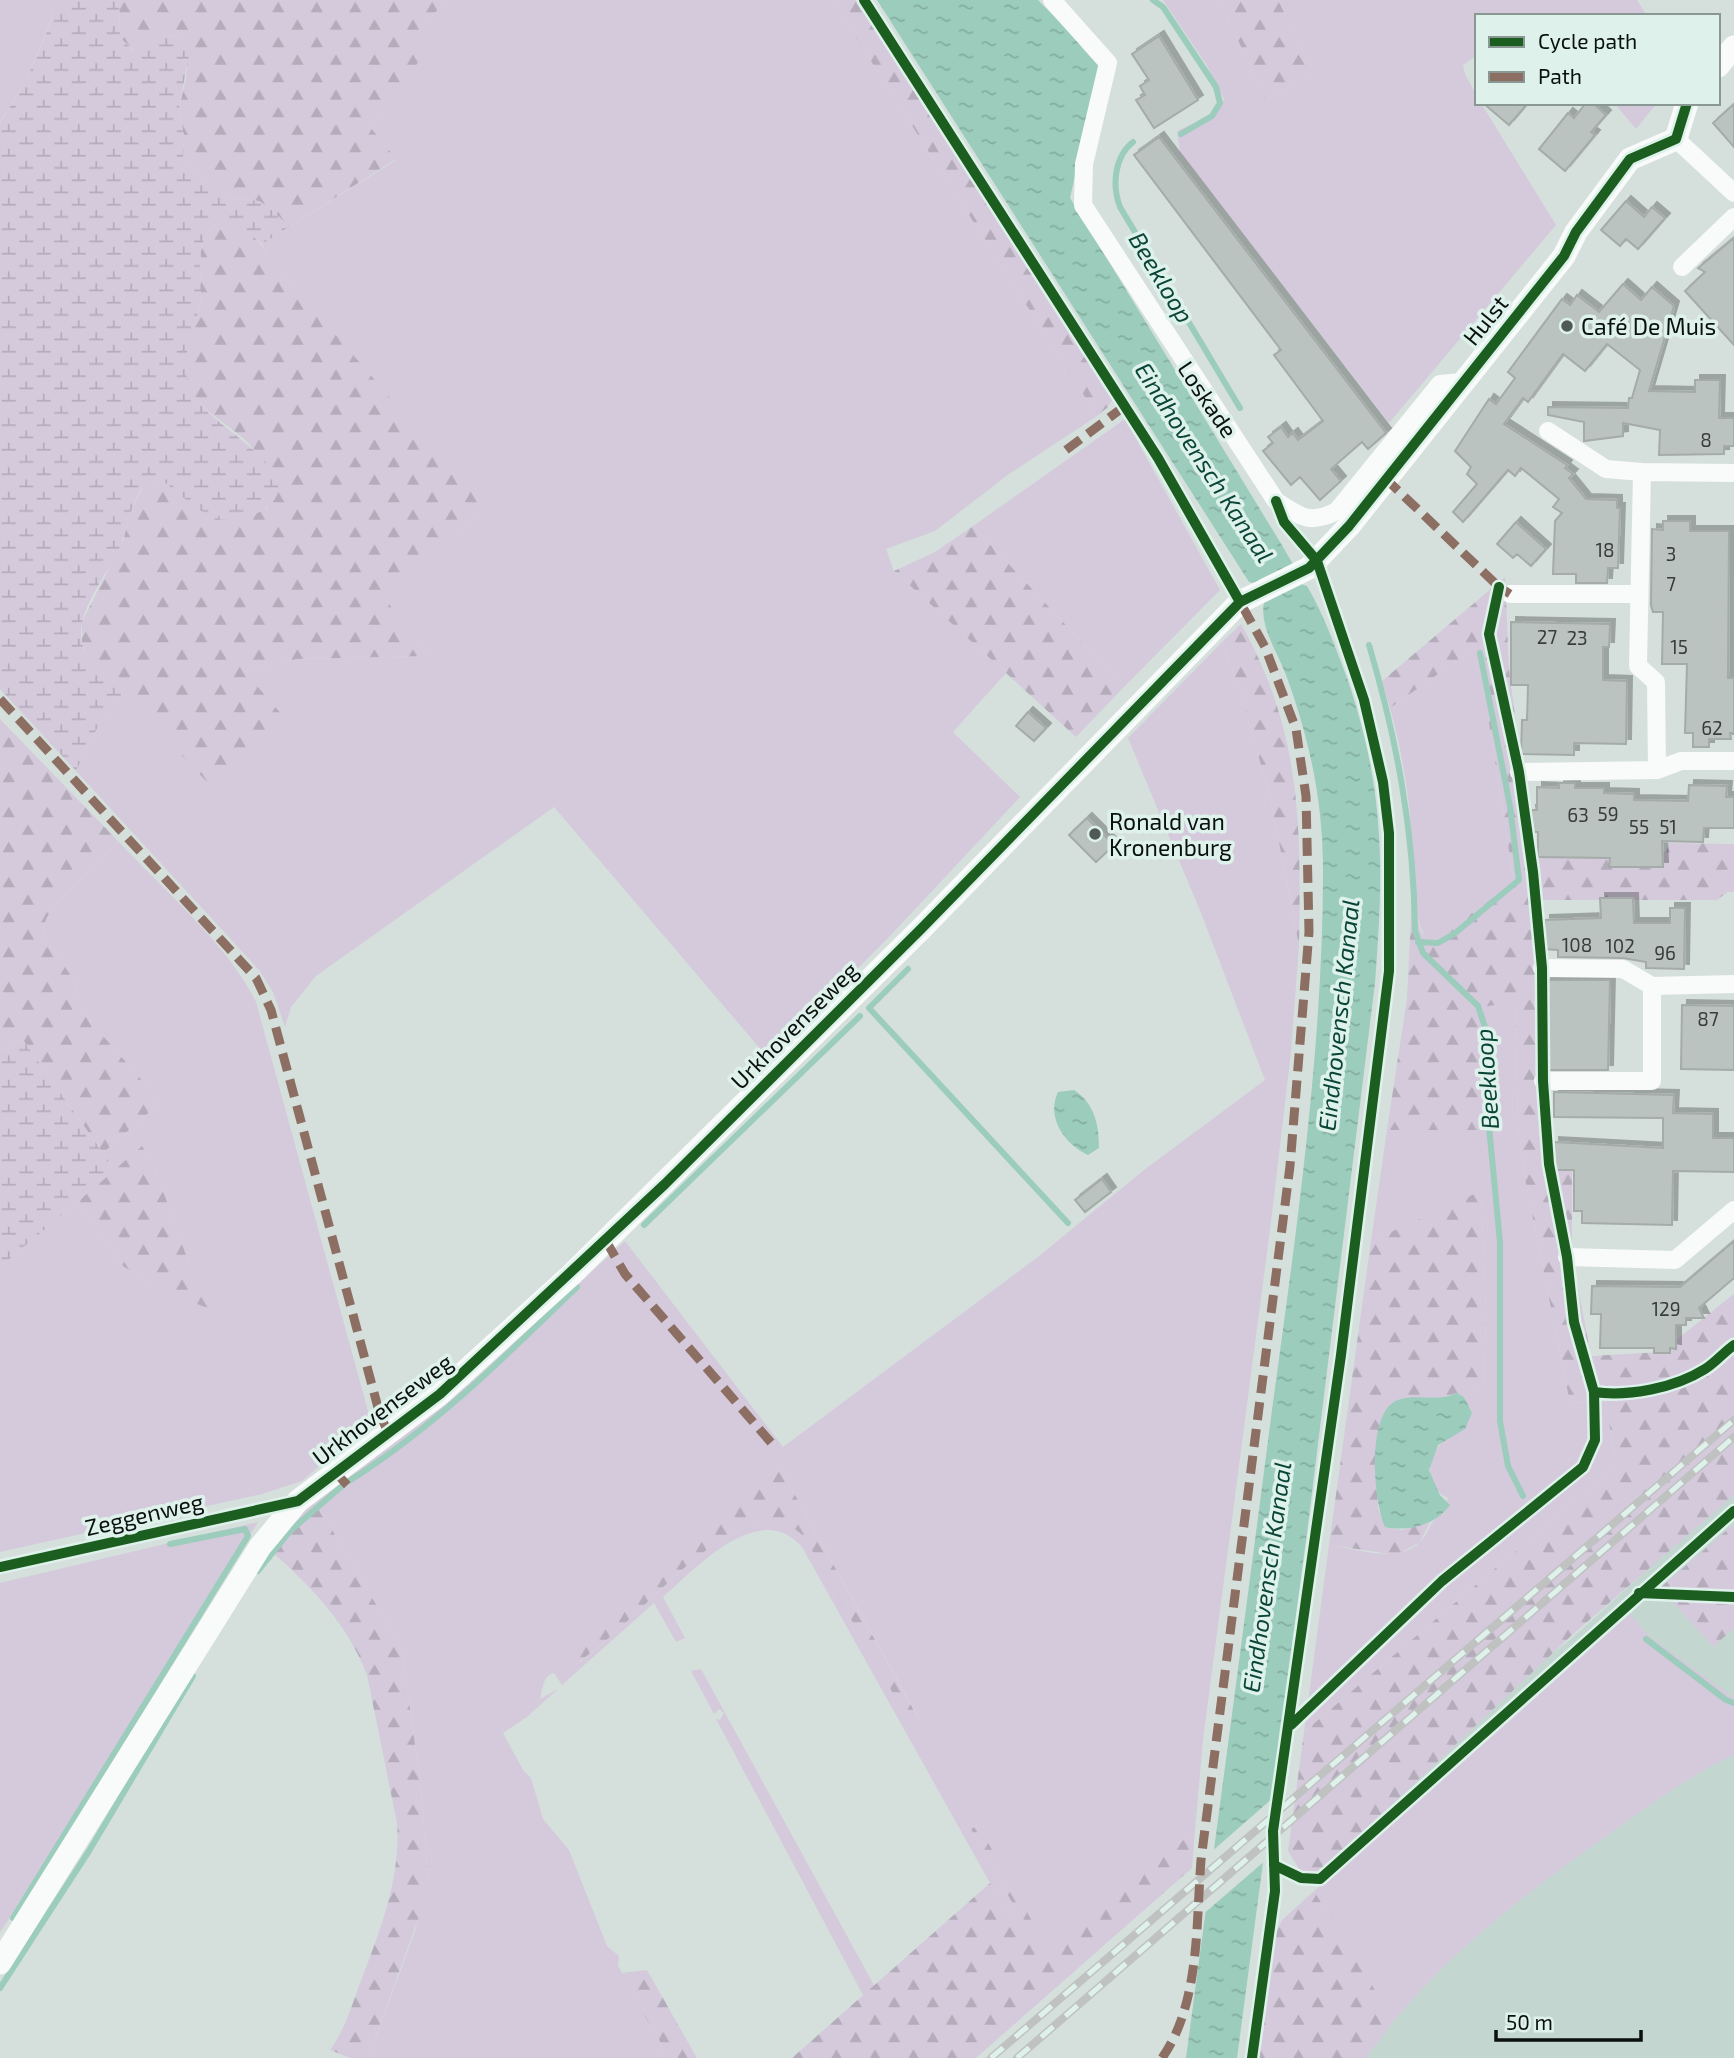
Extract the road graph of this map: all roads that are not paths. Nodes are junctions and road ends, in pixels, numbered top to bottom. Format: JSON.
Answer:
{"nodes":[{"id":1,"x":1052,"y":0,"type":"edge"},
{"id":2,"x":1734,"y":47,"type":"edge"},
{"id":3,"x":1720,"y":64,"type":"edge"},
{"id":4,"x":1686,"y":105,"type":"edge"},
{"id":5,"x":1676,"y":139,"type":"junction"},
{"id":6,"x":1734,"y":193,"type":"edge"},
{"id":7,"x":1734,"y":217,"type":"edge"},
{"id":8,"x":1682,"y":267,"type":"dead end"},
{"id":9,"x":1462,"y":382,"type":"junction"},
{"id":10,"x":1548,"y":431,"type":"dead end"},
{"id":11,"x":1642,"y":472,"type":"junction"},
{"id":12,"x":1734,"y":473,"type":"edge"},
{"id":13,"x":1308,"y":568,"type":"joint"},
{"id":14,"x":1510,"y":593,"type":"dead end"},
{"id":15,"x":1638,"y":594,"type":"junction"},
{"id":16,"x":1734,"y":761,"type":"edge"},
{"id":17,"x":1657,"y":770,"type":"junction"},
{"id":18,"x":1519,"y":772,"type":"dead end"},
{"id":19,"x":1542,"y":968,"type":"dead end"},
{"id":20,"x":1734,"y":984,"type":"edge"},
{"id":21,"x":1652,"y":986,"type":"junction"},
{"id":22,"x":1543,"y":1080,"type":"dead end"},
{"id":23,"x":1734,"y":1210,"type":"edge"},
{"id":24,"x":1567,"y":1257,"type":"dead end"},
{"id":25,"x":0,"y":1963,"type":"edge"}],
"edges":[{"from":1,"to":9,"type":"street","name":"Loskade"},
{"from":2,"to":3,"type":"street"},
{"from":4,"to":5,"type":"street"},
{"from":5,"to":6,"type":"street"},
{"from":5,"to":9,"type":"street","name":"Hulst"},
{"from":7,"to":8,"type":"street"},
{"from":9,"to":13,"type":"street","name":"Hulst"},
{"from":10,"to":11,"type":"street"},
{"from":11,"to":12,"type":"street"},
{"from":11,"to":15,"type":"street"},
{"from":13,"to":25,"type":"street","name":"Urkhovenseweg"},
{"from":14,"to":15,"type":"street"},
{"from":15,"to":17,"type":"street"},
{"from":16,"to":17,"type":"street"},
{"from":17,"to":18,"type":"street"},
{"from":19,"to":21,"type":"street"},
{"from":20,"to":21,"type":"street"},
{"from":21,"to":22,"type":"street"},
{"from":23,"to":24,"type":"street"}]}
